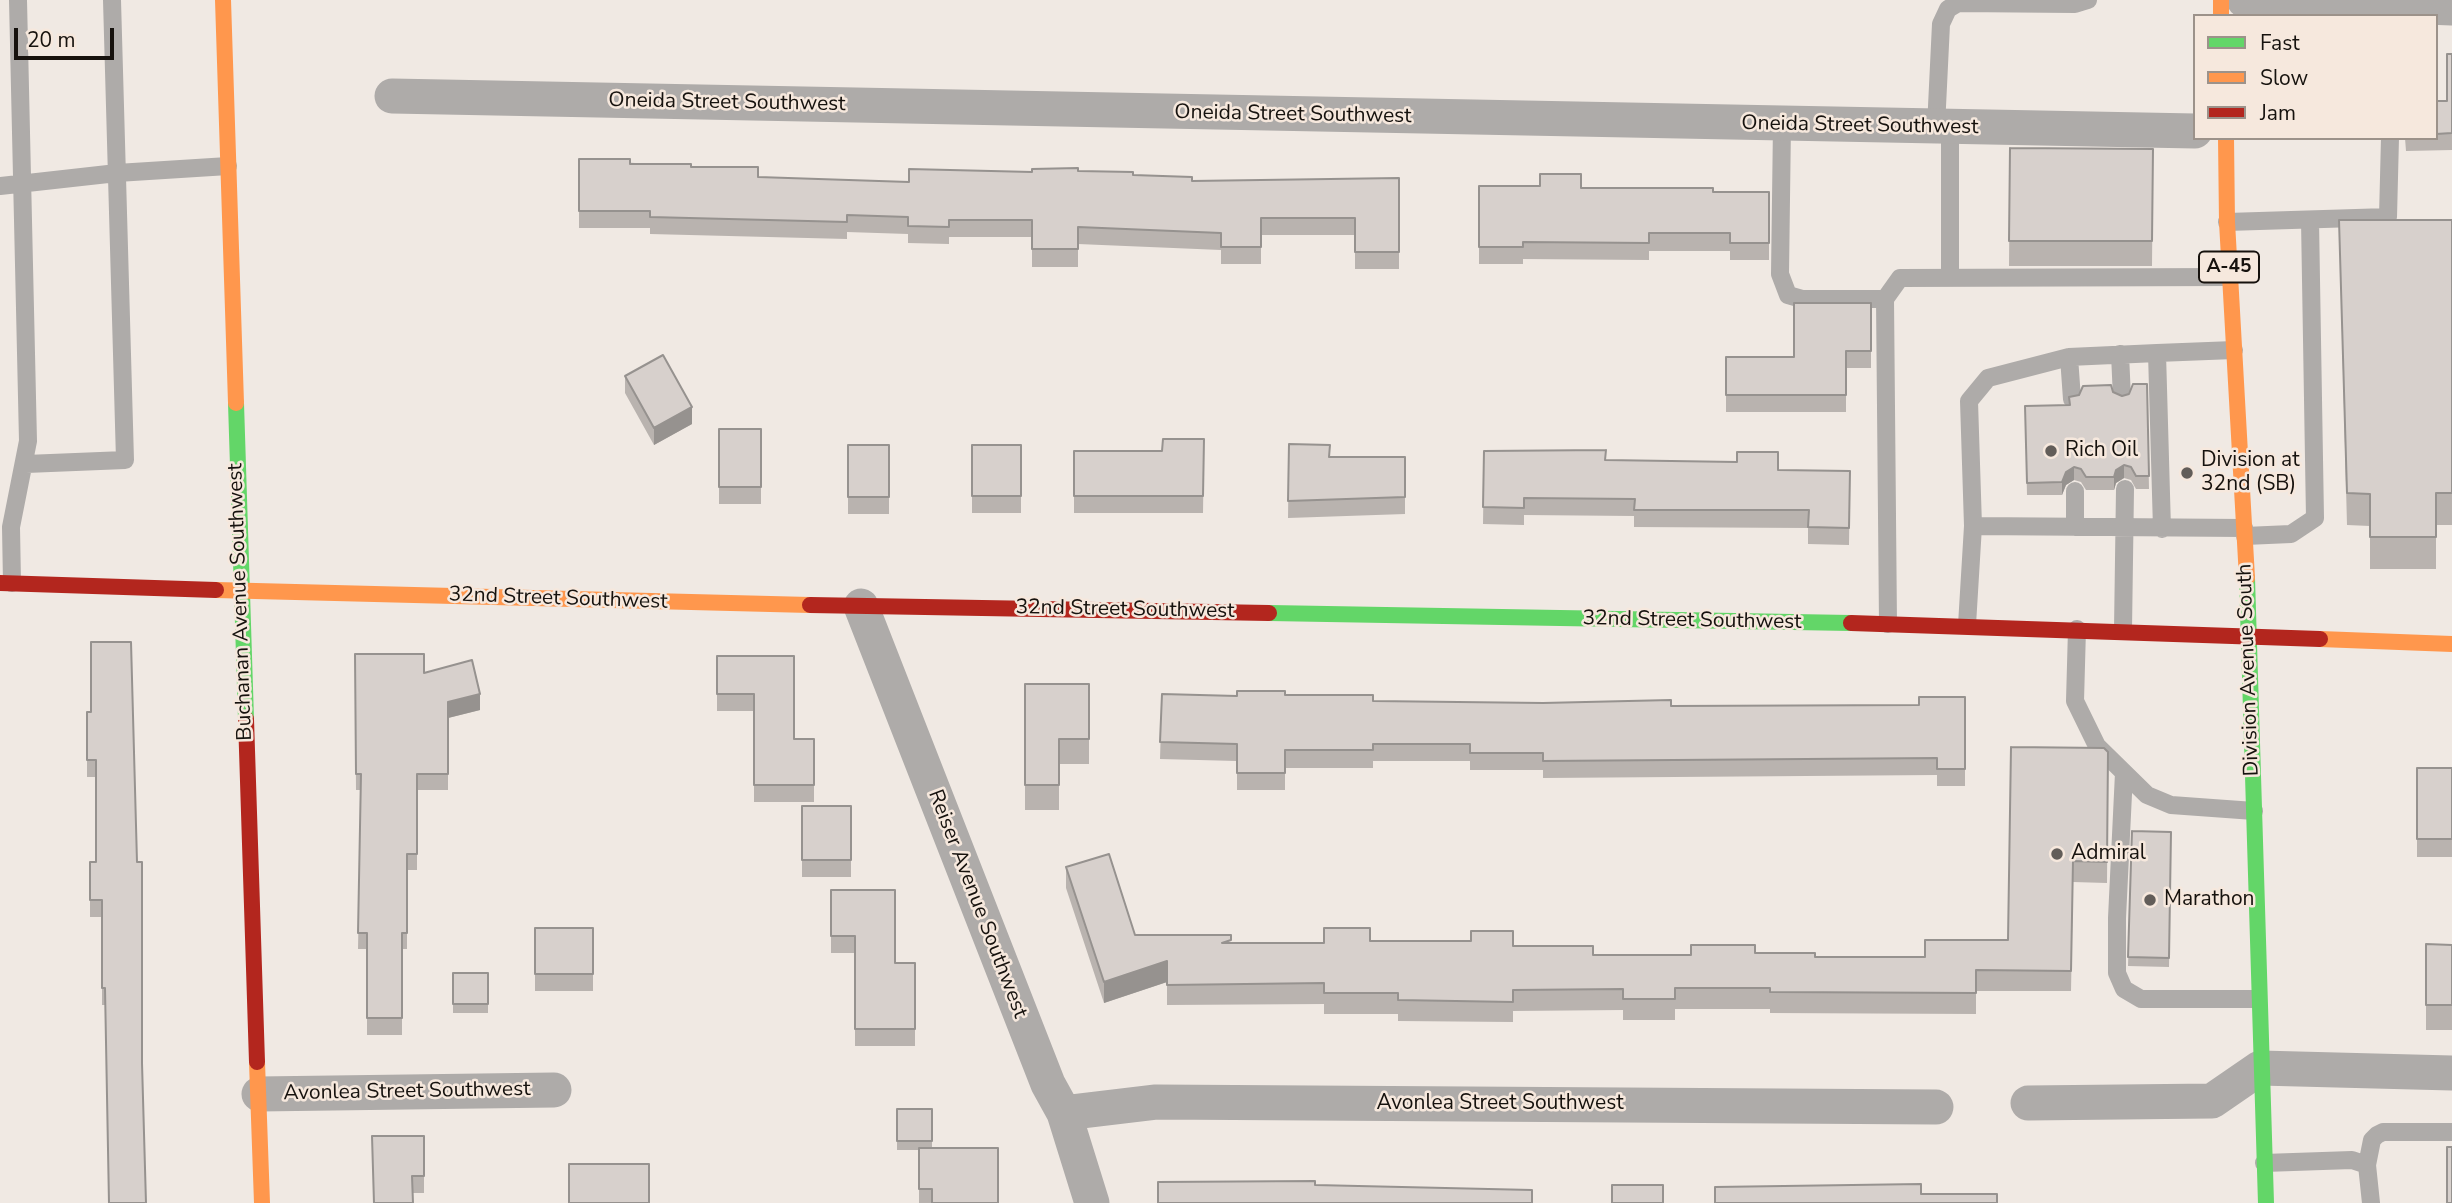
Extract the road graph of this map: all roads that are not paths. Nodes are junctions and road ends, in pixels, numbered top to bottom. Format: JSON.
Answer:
{"nodes":[{"id":1,"x":18,"y":0,"type":"edge"},
{"id":2,"x":113,"y":0,"type":"edge"},
{"id":3,"x":223,"y":0,"type":"edge"},
{"id":4,"x":2088,"y":0,"type":"edge"},
{"id":5,"x":2244,"y":0,"type":"edge"},
{"id":6,"x":2429,"y":10,"type":"edge"},
{"id":7,"x":392,"y":96,"type":"dead end"},
{"id":8,"x":1782,"y":124,"type":"junction"},
{"id":9,"x":1943,"y":127,"type":"junction"},
{"id":10,"x":2193,"y":131,"type":"edge"},
{"id":11,"x":2226,"y":140,"type":"edge"},
{"id":12,"x":2390,"y":140,"type":"edge"},
{"id":13,"x":228,"y":166,"type":"junction"},
{"id":14,"x":117,"y":173,"type":"junction"},
{"id":15,"x":22,"y":185,"type":"junction"},
{"id":16,"x":0,"y":186,"type":"edge"},
{"id":17,"x":2310,"y":220,"type":"junction"},
{"id":18,"x":2227,"y":222,"type":"junction"},
{"id":19,"x":2230,"y":276,"type":"junction"},
{"id":20,"x":1950,"y":278,"type":"junction"},
{"id":21,"x":1885,"y":299,"type":"junction"},
{"id":22,"x":2234,"y":350,"type":"junction"},
{"id":23,"x":2157,"y":353,"type":"junction"},
{"id":24,"x":2120,"y":354,"type":"junction"},
{"id":25,"x":2069,"y":357,"type":"junction"},
{"id":26,"x":2122,"y":398,"type":"edge"},
{"id":27,"x":2072,"y":399,"type":"edge"},
{"id":28,"x":26,"y":464,"type":"junction"},
{"id":29,"x":2125,"y":489,"type":"dead end"},
{"id":30,"x":2075,"y":491,"type":"dead end"},
{"id":31,"x":1973,"y":526,"type":"junction"},
{"id":32,"x":2076,"y":527,"type":"junction"},
{"id":33,"x":2124,"y":529,"type":"junction"},
{"id":34,"x":2162,"y":529,"type":"junction"},
{"id":35,"x":2244,"y":532,"type":"junction"},
{"id":36,"x":6,"y":583,"type":"edge"},
{"id":37,"x":240,"y":588,"type":"junction"},
{"id":38,"x":860,"y":606,"type":"junction"},
{"id":39,"x":1888,"y":624,"type":"junction"},
{"id":40,"x":1966,"y":625,"type":"junction"},
{"id":41,"x":2077,"y":629,"type":"junction"},
{"id":42,"x":2123,"y":630,"type":"junction"},
{"id":43,"x":2250,"y":634,"type":"junction"},
{"id":44,"x":2452,"y":644,"type":"edge"},
{"id":45,"x":2124,"y":773,"type":"junction"},
{"id":46,"x":2254,"y":811,"type":"junction"},
{"id":47,"x":2258,"y":999,"type":"junction"},
{"id":48,"x":2260,"y":1068,"type":"junction"},
{"id":49,"x":2452,"y":1073,"type":"edge"},
{"id":50,"x":554,"y":1090,"type":"dead end"},
{"id":51,"x":259,"y":1094,"type":"junction"},
{"id":52,"x":2028,"y":1103,"type":"dead end"},
{"id":53,"x":1936,"y":1107,"type":"dead end"},
{"id":54,"x":1064,"y":1113,"type":"junction"},
{"id":55,"x":2452,"y":1132,"type":"edge"},
{"id":56,"x":2264,"y":1163,"type":"junction"},
{"id":57,"x":2367,"y":1165,"type":"junction"},
{"id":58,"x":262,"y":1203,"type":"edge"},
{"id":59,"x":1092,"y":1203,"type":"edge"},
{"id":60,"x":2266,"y":1203,"type":"edge"},
{"id":61,"x":2371,"y":1203,"type":"edge"}],
"edges":[{"from":1,"to":15,"type":"lane"},
{"from":2,"to":14,"type":"lane"},
{"from":3,"to":13,"type":"street","name":"Buchanan Avenue Southwest"},
{"from":4,"to":9,"type":"lane"},
{"from":5,"to":6,"type":"street"},
{"from":7,"to":8,"type":"street","name":"Oneida Street Southwest"},
{"from":8,"to":9,"type":"street","name":"Oneida Street Southwest"},
{"from":8,"to":21,"type":"lane"},
{"from":9,"to":10,"type":"street","name":"Oneida Street Southwest"},
{"from":9,"to":20,"type":"lane"},
{"from":11,"to":18,"type":"street","name":"Division Avenue South","number":"A-45"},
{"from":12,"to":17,"type":"lane"},
{"from":13,"to":14,"type":"lane"},
{"from":13,"to":37,"type":"street","name":"Buchanan Avenue Southwest"},
{"from":14,"to":15,"type":"lane"},
{"from":14,"to":28,"type":"lane"},
{"from":15,"to":16,"type":"lane"},
{"from":15,"to":28,"type":"lane"},
{"from":17,"to":18,"type":"lane"},
{"from":17,"to":35,"type":"lane"},
{"from":18,"to":19,"type":"street","name":"Division Avenue South","number":"A-45"},
{"from":19,"to":20,"type":"lane"},
{"from":19,"to":22,"type":"street","name":"Division Avenue South","number":"A-45"},
{"from":20,"to":21,"type":"lane"},
{"from":21,"to":39,"type":"lane"},
{"from":22,"to":23,"type":"lane"},
{"from":22,"to":35,"type":"street","name":"Division Avenue South","number":"A-45"},
{"from":23,"to":24,"type":"lane"},
{"from":23,"to":34,"type":"lane"},
{"from":24,"to":25,"type":"lane"},
{"from":24,"to":26,"type":"lane"},
{"from":25,"to":27,"type":"lane"},
{"from":25,"to":31,"type":"lane"},
{"from":28,"to":36,"type":"lane"},
{"from":29,"to":33,"type":"lane"},
{"from":30,"to":32,"type":"lane"},
{"from":31,"to":32,"type":"lane"},
{"from":31,"to":40,"type":"lane"},
{"from":32,"to":33,"type":"lane"},
{"from":33,"to":34,"type":"lane"},
{"from":33,"to":42,"type":"lane"},
{"from":34,"to":35,"type":"lane"},
{"from":35,"to":43,"type":"street","name":"Division Avenue South","number":"A-45"},
{"from":36,"to":37,"type":"street","name":"32nd Street Southwest"},
{"from":37,"to":38,"type":"street","name":"32nd Street Southwest"},
{"from":37,"to":51,"type":"street","name":"Buchanan Avenue Southwest"},
{"from":38,"to":39,"type":"street","name":"32nd Street Southwest"},
{"from":38,"to":54,"type":"street","name":"Reiser Avenue Southwest"},
{"from":39,"to":40,"type":"street","name":"32nd Street Southwest"},
{"from":40,"to":41,"type":"street","name":"32nd Street Southwest"},
{"from":41,"to":42,"type":"street","name":"32nd Street Southwest"},
{"from":41,"to":45,"type":"lane"},
{"from":42,"to":43,"type":"street","name":"32nd Street Southwest"},
{"from":43,"to":44,"type":"street","name":"32nd Street Southwest"},
{"from":43,"to":46,"type":"street","name":"Division Avenue South","number":"A-45"},
{"from":45,"to":46,"type":"lane"},
{"from":45,"to":47,"type":"lane"},
{"from":46,"to":47,"type":"street","name":"Division Avenue South","number":"A-45"},
{"from":47,"to":48,"type":"street","name":"Division Avenue South","number":"A-45"},
{"from":48,"to":49,"type":"street"},
{"from":48,"to":52,"type":"street"},
{"from":48,"to":56,"type":"street","name":"Division Avenue South","number":"A-45"},
{"from":50,"to":51,"type":"street","name":"Avonlea Street Southwest"},
{"from":51,"to":58,"type":"street","name":"Buchanan Avenue Southwest"},
{"from":53,"to":54,"type":"street","name":"Avonlea Street Southwest"},
{"from":54,"to":59,"type":"street","name":"Reiser Avenue Southwest"},
{"from":55,"to":57,"type":"lane"},
{"from":56,"to":57,"type":"lane"},
{"from":56,"to":60,"type":"street","name":"Division Avenue South","number":"A-45"},
{"from":57,"to":61,"type":"lane"}]}
